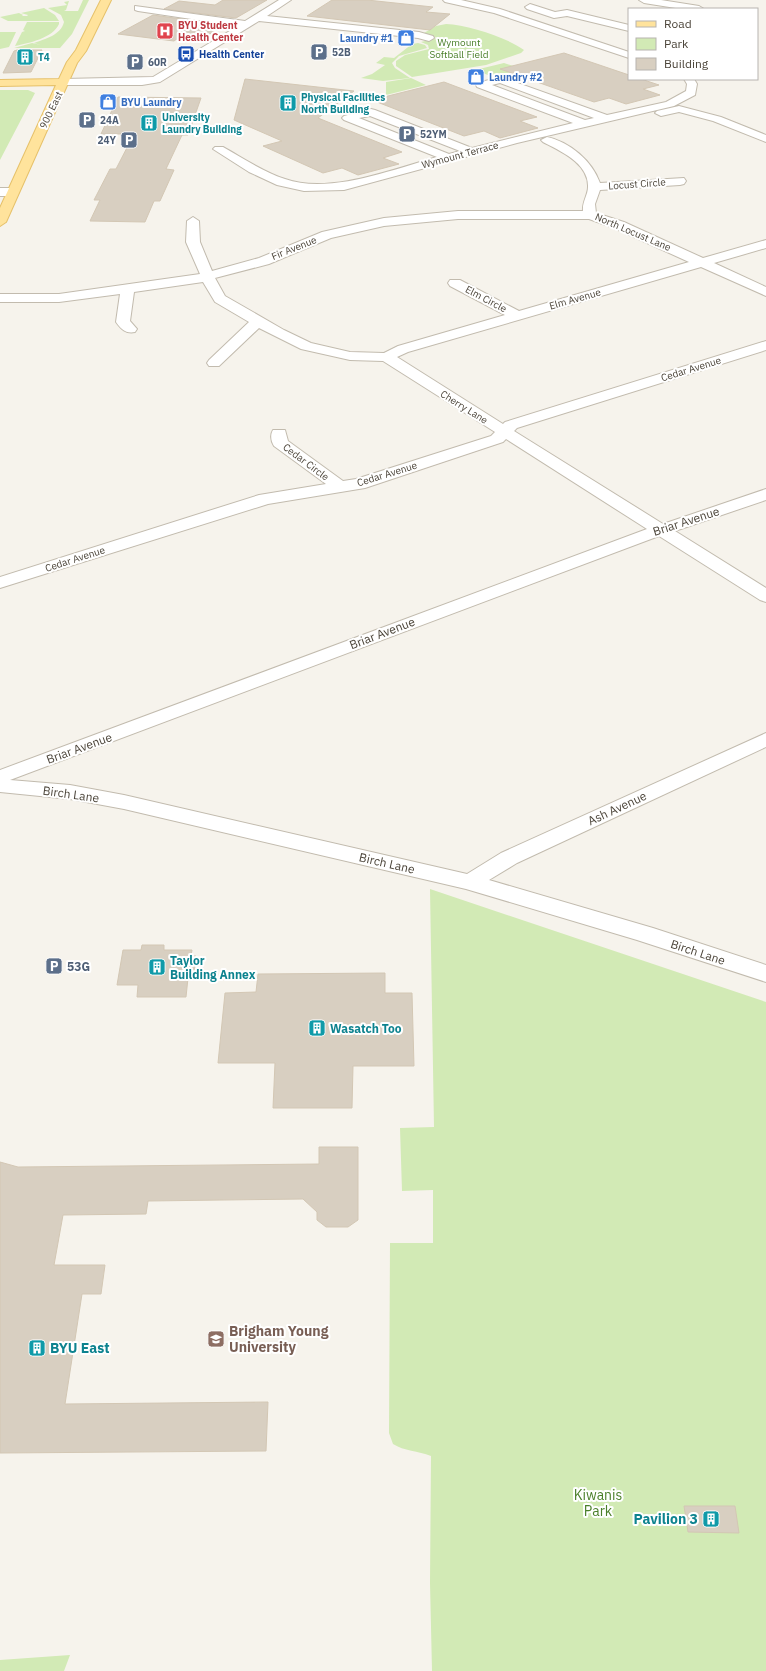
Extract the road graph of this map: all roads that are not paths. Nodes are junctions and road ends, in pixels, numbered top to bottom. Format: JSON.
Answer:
{"nodes":[{"id":1,"x":106,"y":0,"type":"edge"},
{"id":2,"x":286,"y":0,"type":"edge"},
{"id":3,"x":448,"y":0,"type":"edge"},
{"id":4,"x":644,"y":0,"type":"edge"},
{"id":5,"x":518,"y":3,"type":"dead end"},
{"id":6,"x":138,"y":8,"type":"dead end"},
{"id":7,"x":693,"y":8,"type":"edge"},
{"id":8,"x":257,"y":18,"type":"junction"},
{"id":9,"x":247,"y":24,"type":"junction"},
{"id":10,"x":628,"y":28,"type":"edge"},
{"id":11,"x":429,"y":38,"type":"dead end"},
{"id":12,"x":628,"y":55,"type":"edge"},
{"id":13,"x":690,"y":80,"type":"edge"},
{"id":14,"x":64,"y":82,"type":"junction"},
{"id":15,"x":0,"y":83,"type":"edge"},
{"id":16,"x":607,"y":119,"type":"junction"},
{"id":17,"x":585,"y":124,"type":"junction"},
{"id":18,"x":766,"y":139,"type":"edge"},
{"id":19,"x":219,"y":149,"type":"dead end"},
{"id":20,"x":472,"y":152,"type":"junction"},
{"id":21,"x":449,"y":158,"type":"junction"},
{"id":22,"x":680,"y":181,"type":"dead end"},
{"id":23,"x":594,"y":187,"type":"junction"},
{"id":24,"x":0,"y":192,"type":"edge"},
{"id":25,"x":13,"y":192,"type":"junction"},
{"id":26,"x":590,"y":214,"type":"junction"},
{"id":27,"x":193,"y":221,"type":"dead end"},
{"id":28,"x":0,"y":222,"type":"edge"},
{"id":29,"x":766,"y":244,"type":"edge"},
{"id":30,"x":703,"y":262,"type":"junction"},
{"id":31,"x":208,"y":277,"type":"junction"},
{"id":32,"x":455,"y":283,"type":"dead end"},
{"id":33,"x":128,"y":289,"type":"junction"},
{"id":34,"x":766,"y":292,"type":"edge"},
{"id":35,"x":0,"y":298,"type":"edge"},
{"id":36,"x":517,"y":316,"type":"junction"},
{"id":37,"x":258,"y":321,"type":"junction"},
{"id":38,"x":130,"y":329,"type":"dead end"},
{"id":39,"x":766,"y":345,"type":"edge"},
{"id":40,"x":386,"y":357,"type":"junction"},
{"id":41,"x":214,"y":363,"type":"dead end"},
{"id":42,"x":504,"y":432,"type":"junction"},
{"id":43,"x":280,"y":433,"type":"dead end"},
{"id":44,"x":340,"y":487,"type":"junction"},
{"id":45,"x":766,"y":494,"type":"edge"},
{"id":46,"x":660,"y":530,"type":"junction"},
{"id":47,"x":0,"y":584,"type":"edge"},
{"id":48,"x":766,"y":596,"type":"edge"},
{"id":49,"x":766,"y":739,"type":"edge"},
{"id":50,"x":0,"y":777,"type":"edge"},
{"id":51,"x":0,"y":786,"type":"edge"},
{"id":52,"x":470,"y":882,"type":"junction"},
{"id":53,"x":766,"y":974,"type":"edge"}],
"edges":[{"from":1,"to":14,"type":"main road","name":"900 East"},
{"from":2,"to":8,"type":"street"},
{"from":3,"to":12,"type":"street"},
{"from":4,"to":7,"type":"street"},
{"from":5,"to":10,"type":"street"},
{"from":6,"to":9,"type":"street"},
{"from":8,"to":9,"type":"street"},
{"from":8,"to":11,"type":"street"},
{"from":9,"to":14,"type":"street"},
{"from":13,"to":16,"type":"street","name":"Wymount Terrace"},
{"from":14,"to":15,"type":"main road"},
{"from":14,"to":25,"type":"main road","name":"900 East"},
{"from":16,"to":17,"type":"street","name":"Wymount Terrace"},
{"from":16,"to":17,"type":"street"},
{"from":17,"to":20,"type":"street","name":"Wymount Terrace"},
{"from":18,"to":23,"type":"street"},
{"from":19,"to":21,"type":"street","name":"Wymount Terrace"},
{"from":20,"to":21,"type":"street","name":"Wymount Terrace"},
{"from":20,"to":21,"type":"street"},
{"from":22,"to":23,"type":"street","name":"Locust Circle"},
{"from":23,"to":26,"type":"street","name":"North Locust Lane"},
{"from":24,"to":25,"type":"street"},
{"from":25,"to":28,"type":"main road","name":"900 East"},
{"from":26,"to":30,"type":"street","name":"North Locust Lane"},
{"from":26,"to":31,"type":"street","name":"Fir Avenue"},
{"from":27,"to":31,"type":"street"},
{"from":29,"to":30,"type":"street","name":"Elm Avenue"},
{"from":30,"to":34,"type":"street","name":"North Locust Lane"},
{"from":30,"to":36,"type":"street","name":"Elm Avenue"},
{"from":31,"to":33,"type":"street","name":"Fir Avenue"},
{"from":31,"to":37,"type":"street"},
{"from":32,"to":36,"type":"street","name":"Elm Circle"},
{"from":33,"to":35,"type":"street","name":"Fir Avenue"},
{"from":33,"to":38,"type":"street"},
{"from":36,"to":40,"type":"street","name":"Elm Avenue"},
{"from":37,"to":40,"type":"street"},
{"from":37,"to":41,"type":"street"},
{"from":39,"to":42,"type":"street","name":"Cedar Avenue"},
{"from":40,"to":42,"type":"street","name":"Cherry Lane"},
{"from":42,"to":44,"type":"street","name":"Cedar Avenue"},
{"from":42,"to":46,"type":"street","name":"Cherry Lane"},
{"from":43,"to":44,"type":"street","name":"Cedar Circle"},
{"from":44,"to":47,"type":"street","name":"Cedar Avenue"},
{"from":45,"to":46,"type":"street","name":"Briar Avenue"},
{"from":46,"to":48,"type":"street","name":"Cherry Lane"},
{"from":46,"to":50,"type":"street","name":"Briar Avenue"},
{"from":49,"to":52,"type":"street","name":"Ash Avenue"},
{"from":51,"to":52,"type":"street","name":"Birch Lane"},
{"from":52,"to":53,"type":"street","name":"Birch Lane"}]}
